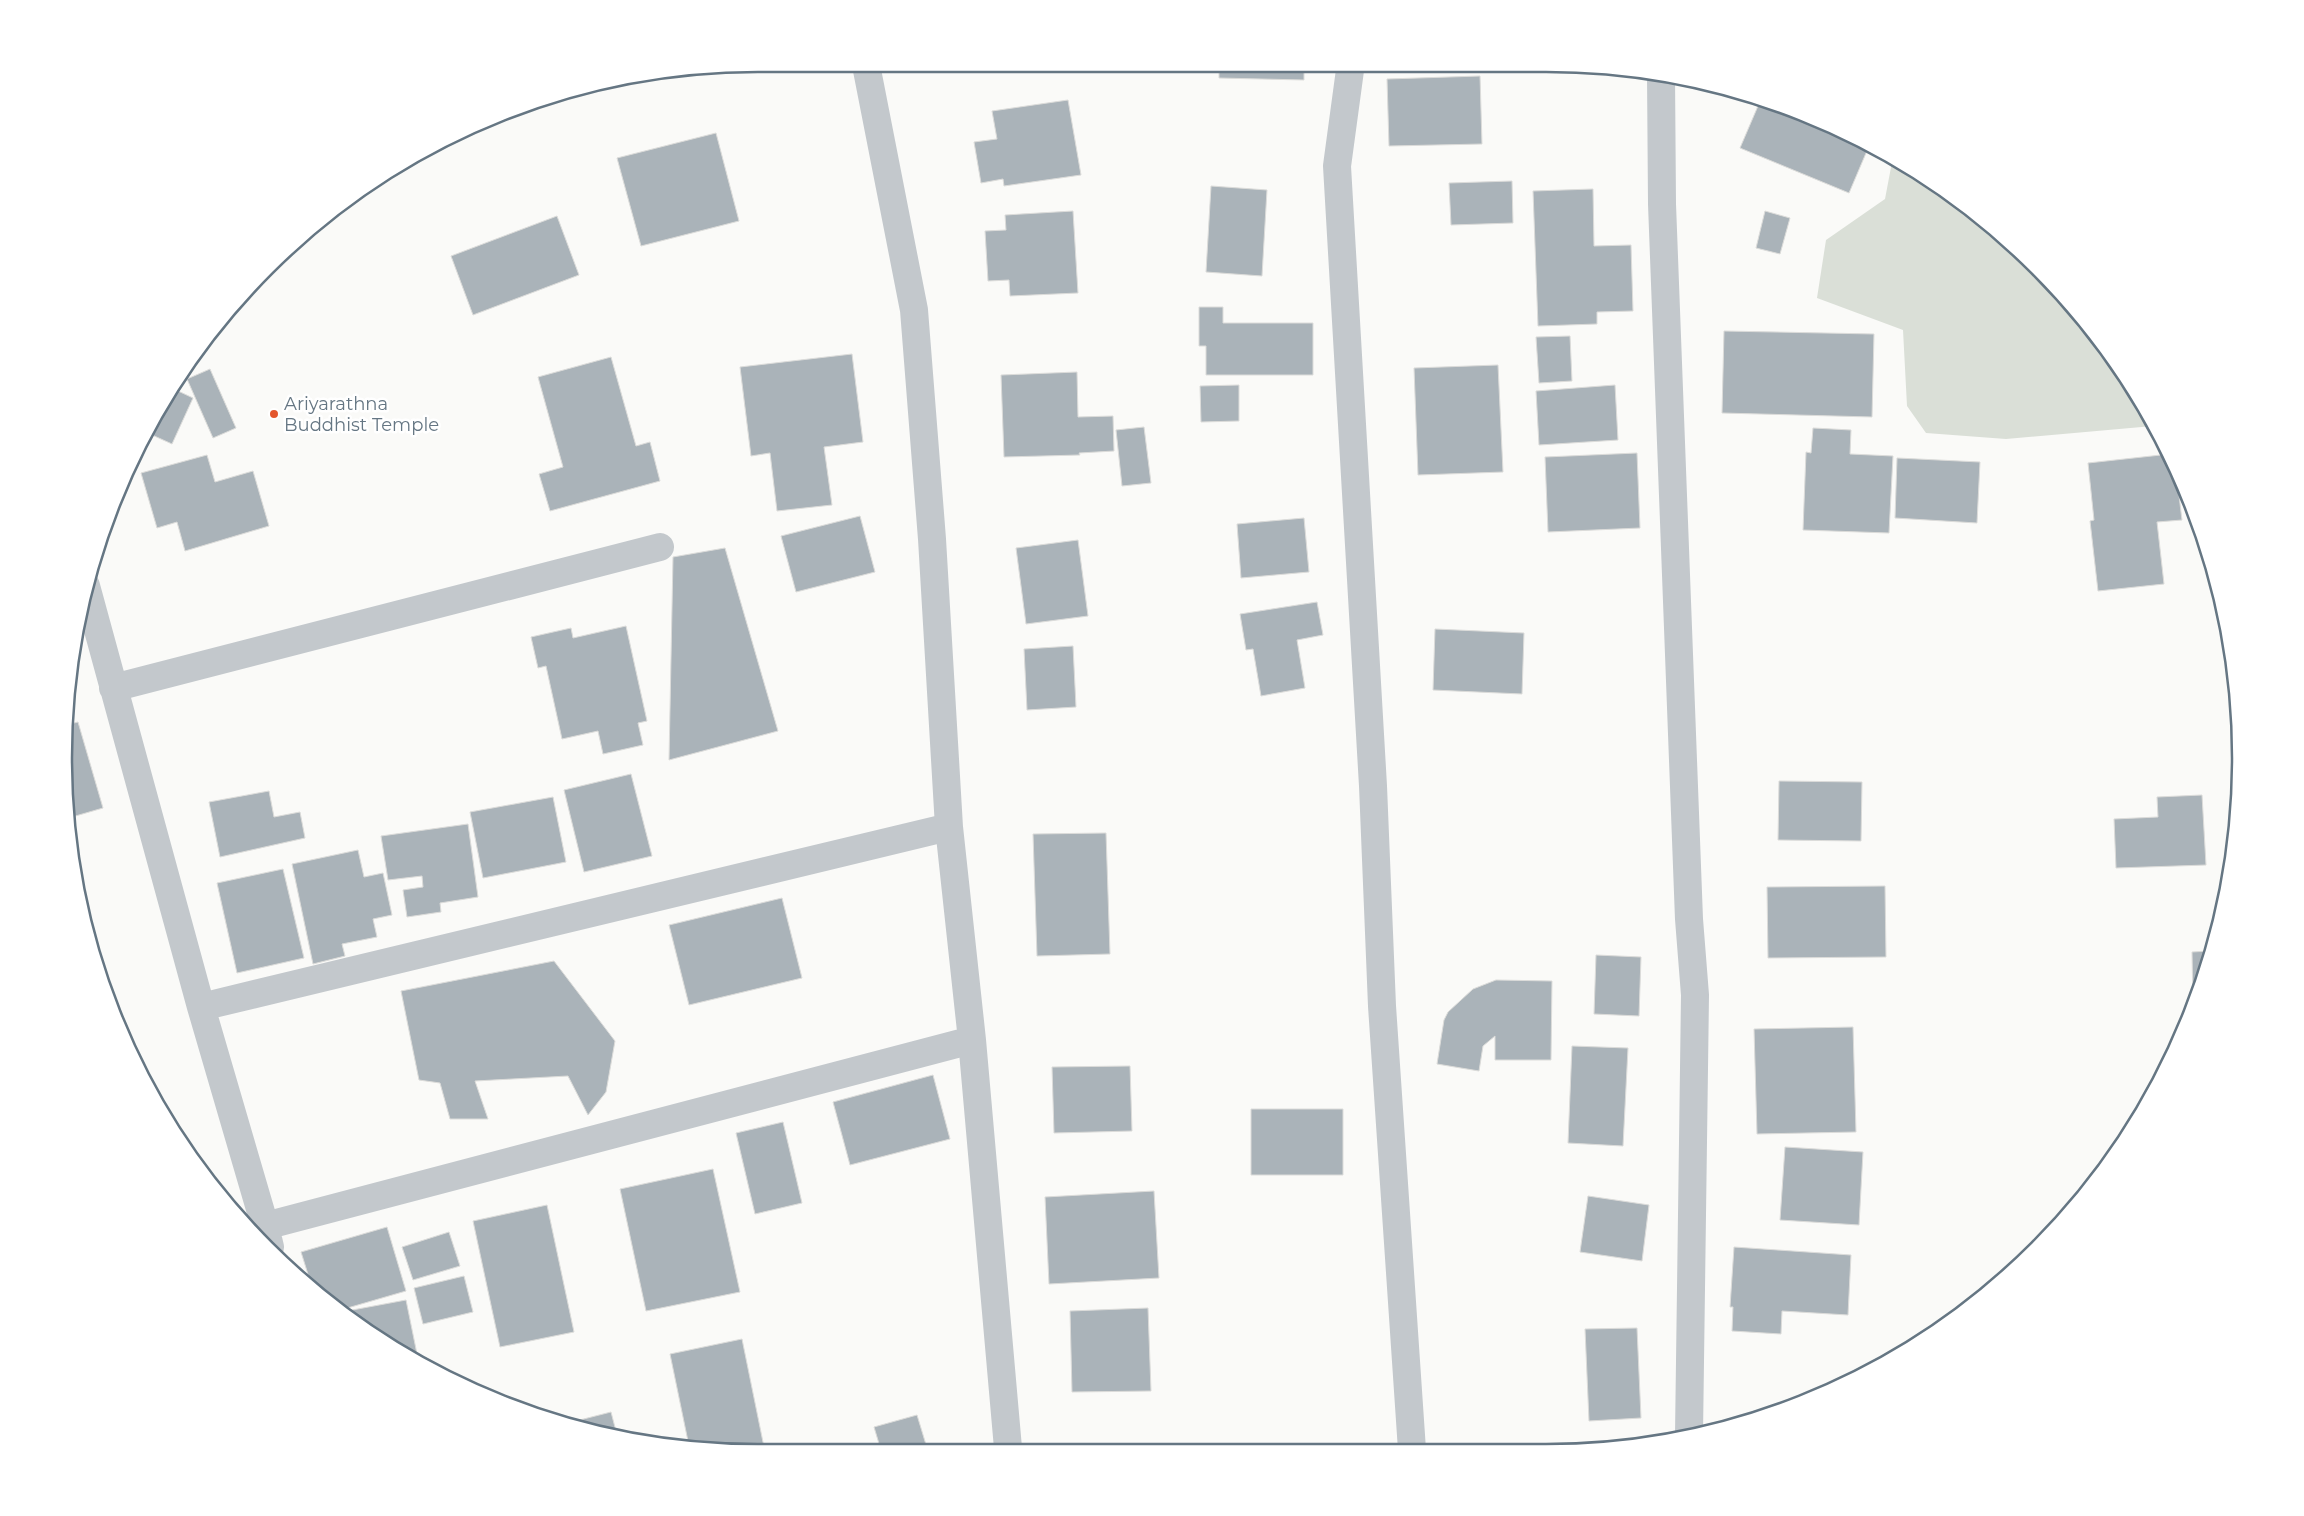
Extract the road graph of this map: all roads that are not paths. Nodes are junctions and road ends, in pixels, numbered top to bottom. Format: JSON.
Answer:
{"nodes":[{"id":1,"x":867,"y":72,"type":"edge"},
{"id":2,"x":1350,"y":72,"type":"edge"},
{"id":3,"x":1661,"y":83,"type":"edge"},
{"id":4,"x":660,"y":547,"type":"dead end"},
{"id":5,"x":91,"y":604,"type":"edge"},
{"id":6,"x":113,"y":688,"type":"junction"},
{"id":7,"x":949,"y":828,"type":"junction"},
{"id":8,"x":201,"y":1007,"type":"junction"},
{"id":9,"x":972,"y":1040,"type":"junction"},
{"id":10,"x":268,"y":1236,"type":"edge"},
{"id":11,"x":1690,"y":1428,"type":"edge"},
{"id":12,"x":1008,"y":1444,"type":"edge"},
{"id":13,"x":1412,"y":1444,"type":"edge"}],
"edges":[{"from":1,"to":7,"type":"street"},
{"from":2,"to":13,"type":"street"},
{"from":3,"to":11,"type":"street"},
{"from":4,"to":6,"type":"street"},
{"from":5,"to":6,"type":"street"},
{"from":6,"to":8,"type":"street"},
{"from":7,"to":8,"type":"street"},
{"from":7,"to":9,"type":"street"},
{"from":8,"to":10,"type":"street"},
{"from":9,"to":10,"type":"street"},
{"from":9,"to":12,"type":"street"}]}
